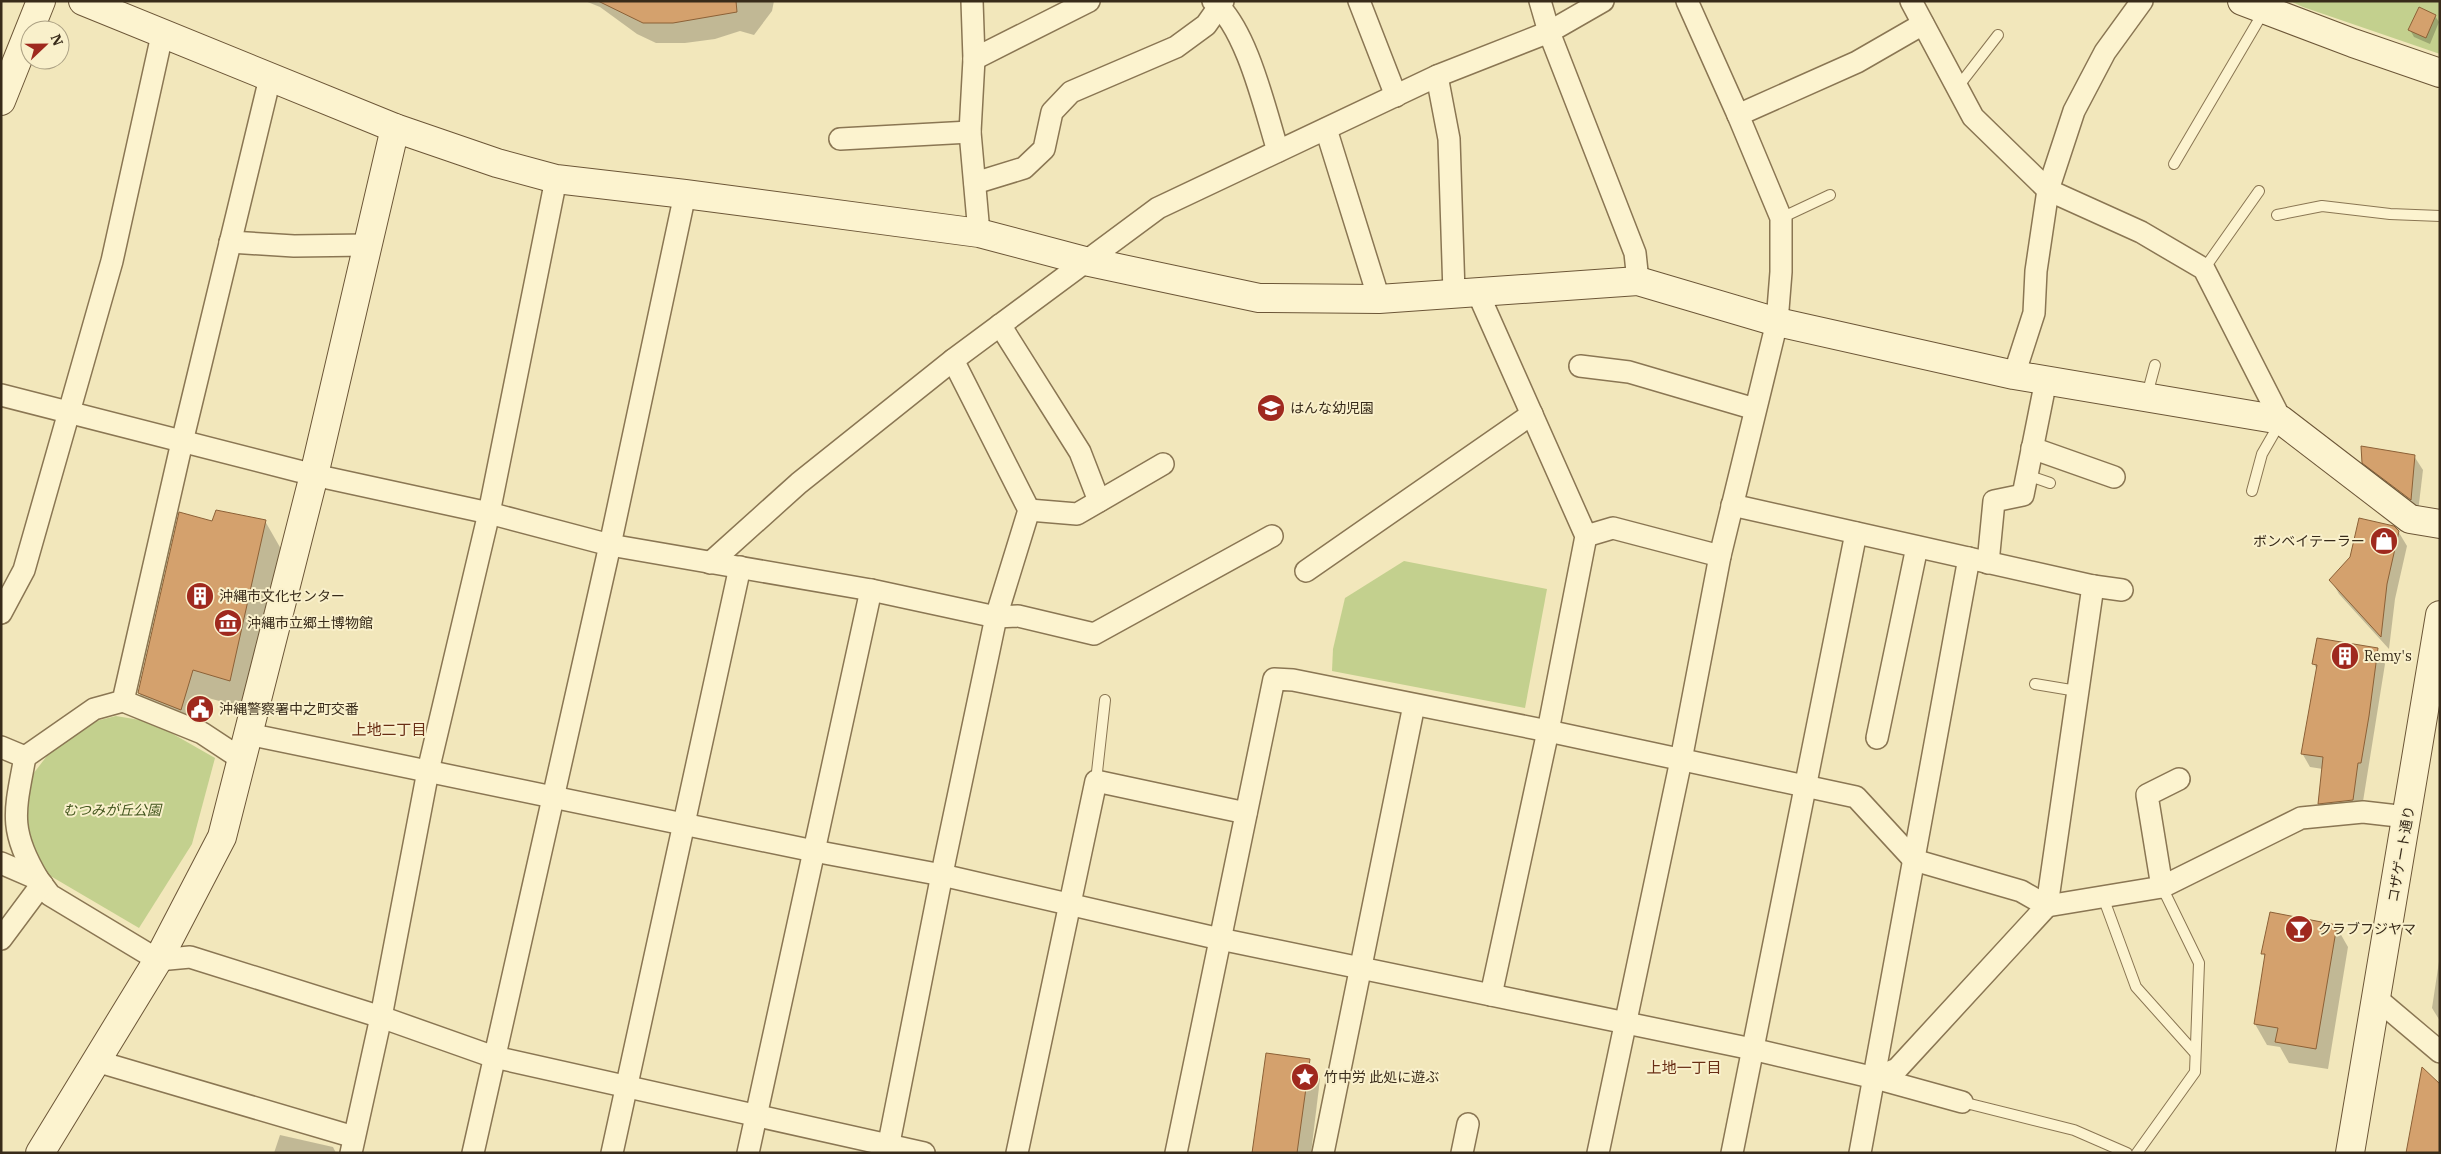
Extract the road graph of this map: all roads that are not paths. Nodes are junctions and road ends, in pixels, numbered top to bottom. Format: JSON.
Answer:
{"nodes":[{"id":1,"x":41,"y":1,"type":"edge"},
{"id":2,"x":83,"y":1,"type":"edge"},
{"id":3,"x":972,"y":1,"type":"edge"},
{"id":4,"x":1089,"y":1,"type":"edge"},
{"id":5,"x":1359,"y":1,"type":"edge"},
{"id":6,"x":1540,"y":1,"type":"edge"},
{"id":7,"x":1603,"y":1,"type":"edge"},
{"id":8,"x":1687,"y":1,"type":"edge"},
{"id":9,"x":1911,"y":1,"type":"edge"},
{"id":10,"x":2142,"y":1,"type":"edge"},
{"id":11,"x":1219,"y":3,"type":"edge"},
{"id":12,"x":2253,"y":6,"type":"edge"},
{"id":13,"x":1923,"y":24,"type":"junction"},
{"id":14,"x":1549,"y":32,"type":"junction"},
{"id":15,"x":162,"y":35,"type":"junction"},
{"id":16,"x":1998,"y":35,"type":"dead end"},
{"id":17,"x":974,"y":59,"type":"junction"},
{"id":18,"x":2440,"y":73,"type":"edge"},
{"id":19,"x":1437,"y":76,"type":"junction"},
{"id":20,"x":270,"y":78,"type":"junction"},
{"id":21,"x":1957,"y":88,"type":"junction"},
{"id":22,"x":1396,"y":96,"type":"junction"},
{"id":23,"x":1,"y":101,"type":"edge"},
{"id":24,"x":1738,"y":115,"type":"junction"},
{"id":25,"x":395,"y":128,"type":"junction"},
{"id":26,"x":1326,"y":129,"type":"junction"},
{"id":27,"x":970,"y":132,"type":"junction"},
{"id":28,"x":840,"y":139,"type":"dead end"},
{"id":29,"x":1278,"y":151,"type":"junction"},
{"id":30,"x":2174,"y":164,"type":"dead end"},
{"id":31,"x":556,"y":179,"type":"junction"},
{"id":32,"x":975,"y":183,"type":"junction"},
{"id":33,"x":2048,"y":190,"type":"junction"},
{"id":34,"x":2259,"y":190,"type":"dead end"},
{"id":35,"x":685,"y":194,"type":"junction"},
{"id":36,"x":1830,"y":195,"type":"dead end"},
{"id":37,"x":2277,"y":215,"type":"dead end"},
{"id":38,"x":2440,"y":216,"type":"edge"},
{"id":39,"x":1781,"y":218,"type":"junction"},
{"id":40,"x":978,"y":233,"type":"junction"},
{"id":41,"x":230,"y":242,"type":"junction"},
{"id":42,"x":368,"y":246,"type":"junction"},
{"id":43,"x":1085,"y":261,"type":"junction"},
{"id":44,"x":2204,"y":269,"type":"junction"},
{"id":45,"x":1638,"y":281,"type":"junction"},
{"id":46,"x":1465,"y":292,"type":"junction"},
{"id":47,"x":1379,"y":299,"type":"junction"},
{"id":48,"x":1777,"y":322,"type":"junction"},
{"id":49,"x":1000,"y":325,"type":"junction"},
{"id":50,"x":953,"y":360,"type":"junction"},
{"id":51,"x":2155,"y":364,"type":"dead end"},
{"id":52,"x":1580,"y":366,"type":"dead end"},
{"id":53,"x":2014,"y":375,"type":"junction"},
{"id":54,"x":2046,"y":380,"type":"junction"},
{"id":55,"x":1,"y":395,"type":"edge"},
{"id":56,"x":2147,"y":396,"type":"junction"},
{"id":57,"x":1755,"y":409,"type":"junction"},
{"id":58,"x":69,"y":412,"type":"junction"},
{"id":59,"x":1532,"y":414,"type":"junction"},
{"id":60,"x":2282,"y":420,"type":"junction"},
{"id":61,"x":182,"y":442,"type":"junction"},
{"id":62,"x":2032,"y":448,"type":"junction"},
{"id":63,"x":1163,"y":464,"type":"dead end"},
{"id":64,"x":314,"y":475,"type":"junction"},
{"id":65,"x":2027,"y":476,"type":"junction"},
{"id":66,"x":2114,"y":477,"type":"dead end"},
{"id":67,"x":2050,"y":483,"type":"dead end"},
{"id":68,"x":2252,"y":491,"type":"dead end"},
{"id":69,"x":1099,"y":501,"type":"junction"},
{"id":70,"x":1732,"y":505,"type":"junction"},
{"id":71,"x":1029,"y":510,"type":"junction"},
{"id":72,"x":489,"y":513,"type":"junction"},
{"id":73,"x":2440,"y":524,"type":"edge"},
{"id":74,"x":1856,"y":533,"type":"junction"},
{"id":75,"x":1272,"y":536,"type":"dead end"},
{"id":76,"x":1586,"y":536,"type":"junction"},
{"id":77,"x":610,"y":545,"type":"junction"},
{"id":78,"x":1917,"y":547,"type":"junction"},
{"id":79,"x":1720,"y":556,"type":"junction"},
{"id":80,"x":1979,"y":560,"type":"junction"},
{"id":81,"x":710,"y":563,"type":"junction"},
{"id":82,"x":740,"y":567,"type":"junction"},
{"id":83,"x":1306,"y":572,"type":"dead end"},
{"id":84,"x":2094,"y":586,"type":"junction"},
{"id":85,"x":871,"y":590,"type":"junction"},
{"id":86,"x":2122,"y":590,"type":"dead end"},
{"id":87,"x":1,"y":613,"type":"edge"},
{"id":88,"x":2440,"y":615,"type":"edge"},
{"id":89,"x":996,"y":617,"type":"junction"},
{"id":90,"x":2437,"y":642,"type":"edge"},
{"id":91,"x":2035,"y":684,"type":"dead end"},
{"id":92,"x":2077,"y":691,"type":"junction"},
{"id":93,"x":1105,"y":700,"type":"dead end"},
{"id":94,"x":123,"y":701,"type":"junction"},
{"id":95,"x":1414,"y":705,"type":"junction"},
{"id":96,"x":1548,"y":731,"type":"junction"},
{"id":97,"x":248,"y":734,"type":"junction"},
{"id":98,"x":1877,"y":738,"type":"dead end"},
{"id":99,"x":1,"y":747,"type":"edge"},
{"id":100,"x":25,"y":756,"type":"junction"},
{"id":101,"x":243,"y":760,"type":"junction"},
{"id":102,"x":1681,"y":760,"type":"junction"},
{"id":103,"x":428,"y":771,"type":"junction"},
{"id":104,"x":2180,"y":779,"type":"dead end"},
{"id":105,"x":1096,"y":781,"type":"junction"},
{"id":106,"x":1806,"y":787,"type":"junction"},
{"id":107,"x":553,"y":796,"type":"junction"},
{"id":108,"x":1246,"y":813,"type":"junction"},
{"id":109,"x":2407,"y":817,"type":"junction"},
{"id":110,"x":684,"y":822,"type":"junction"},
{"id":111,"x":814,"y":851,"type":"junction"},
{"id":112,"x":1914,"y":860,"type":"junction"},
{"id":113,"x":1,"y":863,"type":"edge"},
{"id":114,"x":942,"y":875,"type":"junction"},
{"id":115,"x":40,"y":882,"type":"junction"},
{"id":116,"x":2162,"y":887,"type":"junction"},
{"id":117,"x":2103,"y":897,"type":"junction"},
{"id":118,"x":1068,"y":906,"type":"junction"},
{"id":119,"x":2047,"y":906,"type":"junction"},
{"id":120,"x":1220,"y":939,"type":"junction"},
{"id":121,"x":1,"y":940,"type":"edge"},
{"id":122,"x":158,"y":960,"type":"junction"},
{"id":123,"x":1362,"y":968,"type":"junction"},
{"id":124,"x":1491,"y":995,"type":"junction"},
{"id":125,"x":2376,"y":998,"type":"junction"},
{"id":126,"x":381,"y":1017,"type":"junction"},
{"id":127,"x":1624,"y":1024,"type":"junction"},
{"id":128,"x":1752,"y":1049,"type":"junction"},
{"id":129,"x":2440,"y":1052,"type":"edge"},
{"id":130,"x":2195,"y":1053,"type":"junction"},
{"id":131,"x":494,"y":1057,"type":"junction"},
{"id":132,"x":96,"y":1060,"type":"junction"},
{"id":133,"x":1875,"y":1078,"type":"junction"},
{"id":134,"x":628,"y":1088,"type":"junction"},
{"id":135,"x":1962,"y":1102,"type":"joint"},
{"id":136,"x":756,"y":1117,"type":"junction"},
{"id":137,"x":1468,"y":1124,"type":"dead end"},
{"id":138,"x":353,"y":1145,"type":"edge"},
{"id":139,"x":888,"y":1149,"type":"edge"},
{"id":140,"x":40,"y":1153,"type":"edge"},
{"id":141,"x":473,"y":1153,"type":"edge"},
{"id":142,"x":612,"y":1153,"type":"edge"},
{"id":143,"x":748,"y":1153,"type":"edge"},
{"id":144,"x":924,"y":1153,"type":"edge"},
{"id":145,"x":1017,"y":1153,"type":"edge"},
{"id":146,"x":1176,"y":1153,"type":"edge"},
{"id":147,"x":1323,"y":1153,"type":"edge"},
{"id":148,"x":1462,"y":1153,"type":"edge"},
{"id":149,"x":1598,"y":1153,"type":"edge"},
{"id":150,"x":1732,"y":1153,"type":"edge"},
{"id":151,"x":1860,"y":1153,"type":"edge"},
{"id":152,"x":2127,"y":1153,"type":"edge"},
{"id":153,"x":2137,"y":1153,"type":"edge"},
{"id":154,"x":2350,"y":1153,"type":"edge"}],
"edges":[{"from":1,"to":23,"type":"street"},
{"from":2,"to":15,"type":"street"},
{"from":3,"to":17,"type":"street"},
{"from":4,"to":17,"type":"street"},
{"from":5,"to":22,"type":"street"},
{"from":6,"to":14,"type":"street"},
{"from":7,"to":14,"type":"street"},
{"from":8,"to":24,"type":"street"},
{"from":9,"to":13,"type":"street"},
{"from":10,"to":33,"type":"street"},
{"from":11,"to":29,"type":"street"},
{"from":11,"to":32,"type":"street"},
{"from":12,"to":18,"type":"street"},
{"from":12,"to":30,"type":"lane"},
{"from":13,"to":21,"type":"street"},
{"from":13,"to":24,"type":"street"},
{"from":14,"to":19,"type":"street"},
{"from":14,"to":45,"type":"street"},
{"from":15,"to":20,"type":"street"},
{"from":15,"to":58,"type":"street"},
{"from":16,"to":21,"type":"lane"},
{"from":17,"to":27,"type":"street"},
{"from":19,"to":22,"type":"street"},
{"from":19,"to":46,"type":"street"},
{"from":20,"to":25,"type":"street"},
{"from":20,"to":41,"type":"street"},
{"from":21,"to":33,"type":"street"},
{"from":22,"to":26,"type":"street"},
{"from":24,"to":39,"type":"street"},
{"from":25,"to":31,"type":"street"},
{"from":25,"to":42,"type":"street"},
{"from":26,"to":29,"type":"street"},
{"from":26,"to":47,"type":"street"},
{"from":27,"to":28,"type":"street"},
{"from":27,"to":32,"type":"street"},
{"from":29,"to":43,"type":"street"},
{"from":31,"to":35,"type":"street"},
{"from":31,"to":72,"type":"street"},
{"from":32,"to":40,"type":"street"},
{"from":33,"to":44,"type":"street"},
{"from":33,"to":53,"type":"street"},
{"from":34,"to":44,"type":"lane"},
{"from":35,"to":40,"type":"street"},
{"from":35,"to":77,"type":"street"},
{"from":36,"to":39,"type":"lane"},
{"from":37,"to":38,"type":"lane"},
{"from":39,"to":48,"type":"street"},
{"from":40,"to":43,"type":"street"},
{"from":41,"to":42,"type":"street"},
{"from":41,"to":61,"type":"street"},
{"from":42,"to":64,"type":"street"},
{"from":43,"to":47,"type":"street"},
{"from":43,"to":49,"type":"street"},
{"from":44,"to":60,"type":"street"},
{"from":45,"to":46,"type":"street"},
{"from":45,"to":48,"type":"street"},
{"from":46,"to":47,"type":"street"},
{"from":46,"to":59,"type":"street"},
{"from":48,"to":53,"type":"street"},
{"from":48,"to":57,"type":"street"},
{"from":49,"to":50,"type":"street"},
{"from":49,"to":69,"type":"street"},
{"from":50,"to":71,"type":"street"},
{"from":50,"to":81,"type":"street"},
{"from":51,"to":56,"type":"lane"},
{"from":52,"to":57,"type":"street"},
{"from":53,"to":54,"type":"street"},
{"from":54,"to":56,"type":"street"},
{"from":54,"to":62,"type":"street"},
{"from":55,"to":58,"type":"street"},
{"from":56,"to":60,"type":"street"},
{"from":57,"to":70,"type":"street"},
{"from":58,"to":61,"type":"street"},
{"from":58,"to":87,"type":"street"},
{"from":59,"to":76,"type":"street"},
{"from":59,"to":83,"type":"street"},
{"from":60,"to":68,"type":"lane"},
{"from":60,"to":73,"type":"street"},
{"from":61,"to":64,"type":"street"},
{"from":61,"to":94,"type":"street"},
{"from":62,"to":65,"type":"street"},
{"from":62,"to":66,"type":"street"},
{"from":63,"to":69,"type":"street"},
{"from":64,"to":72,"type":"street"},
{"from":64,"to":97,"type":"street"},
{"from":65,"to":67,"type":"lane"},
{"from":65,"to":80,"type":"street"},
{"from":69,"to":71,"type":"street"},
{"from":70,"to":74,"type":"street"},
{"from":70,"to":79,"type":"street"},
{"from":71,"to":89,"type":"street"},
{"from":72,"to":77,"type":"street"},
{"from":72,"to":103,"type":"street"},
{"from":74,"to":78,"type":"street"},
{"from":74,"to":106,"type":"street"},
{"from":75,"to":89,"type":"street"},
{"from":76,"to":79,"type":"street"},
{"from":76,"to":96,"type":"street"},
{"from":77,"to":81,"type":"street"},
{"from":77,"to":107,"type":"street"},
{"from":78,"to":80,"type":"street"},
{"from":78,"to":98,"type":"street"},
{"from":79,"to":102,"type":"street"},
{"from":80,"to":84,"type":"street"},
{"from":80,"to":112,"type":"street"},
{"from":81,"to":82,"type":"street"},
{"from":82,"to":85,"type":"street"},
{"from":82,"to":110,"type":"street"},
{"from":84,"to":86,"type":"street"},
{"from":84,"to":92,"type":"street"},
{"from":85,"to":89,"type":"street"},
{"from":85,"to":111,"type":"street"},
{"from":88,"to":90,"type":"street","name":"コザゲート通り"},
{"from":89,"to":114,"type":"street"},
{"from":90,"to":109,"type":"street","name":"コザゲート通り"},
{"from":91,"to":92,"type":"lane"},
{"from":92,"to":119,"type":"street"},
{"from":93,"to":105,"type":"lane"},
{"from":94,"to":100,"type":"street"},
{"from":94,"to":101,"type":"street"},
{"from":95,"to":96,"type":"street"},
{"from":95,"to":108,"type":"street"},
{"from":95,"to":123,"type":"street"},
{"from":96,"to":102,"type":"street"},
{"from":96,"to":124,"type":"street"},
{"from":97,"to":101,"type":"street"},
{"from":97,"to":103,"type":"street"},
{"from":99,"to":100,"type":"street"},
{"from":100,"to":115,"type":"street"},
{"from":101,"to":122,"type":"street"},
{"from":102,"to":106,"type":"street"},
{"from":102,"to":127,"type":"street"},
{"from":103,"to":107,"type":"street"},
{"from":103,"to":126,"type":"street"},
{"from":104,"to":116,"type":"street"},
{"from":105,"to":108,"type":"street"},
{"from":105,"to":118,"type":"street"},
{"from":106,"to":112,"type":"street"},
{"from":106,"to":128,"type":"street"},
{"from":107,"to":110,"type":"street"},
{"from":107,"to":131,"type":"street"},
{"from":108,"to":120,"type":"street"},
{"from":109,"to":116,"type":"street"},
{"from":109,"to":125,"type":"street","name":"コザゲート通り"},
{"from":110,"to":111,"type":"street"},
{"from":110,"to":134,"type":"street"},
{"from":111,"to":114,"type":"street"},
{"from":111,"to":136,"type":"street"},
{"from":112,"to":119,"type":"street"},
{"from":112,"to":133,"type":"street"},
{"from":113,"to":115,"type":"street"},
{"from":114,"to":118,"type":"street"},
{"from":114,"to":139,"type":"street"},
{"from":115,"to":121,"type":"street"},
{"from":115,"to":122,"type":"street"},
{"from":116,"to":117,"type":"street"},
{"from":116,"to":130,"type":"lane"},
{"from":117,"to":119,"type":"street"},
{"from":117,"to":130,"type":"lane"},
{"from":118,"to":120,"type":"street"},
{"from":118,"to":145,"type":"street"},
{"from":119,"to":133,"type":"street"},
{"from":120,"to":123,"type":"street"},
{"from":120,"to":146,"type":"street"},
{"from":122,"to":126,"type":"street"},
{"from":122,"to":132,"type":"street"},
{"from":123,"to":124,"type":"street"},
{"from":123,"to":147,"type":"street"},
{"from":124,"to":127,"type":"street"},
{"from":125,"to":129,"type":"street"},
{"from":125,"to":154,"type":"street","name":"コザゲート通り"},
{"from":126,"to":131,"type":"street"},
{"from":126,"to":138,"type":"street"},
{"from":127,"to":128,"type":"street"},
{"from":127,"to":149,"type":"street"},
{"from":128,"to":133,"type":"street"},
{"from":128,"to":150,"type":"street"},
{"from":130,"to":153,"type":"lane"},
{"from":131,"to":134,"type":"street"},
{"from":131,"to":141,"type":"street"},
{"from":132,"to":138,"type":"street"},
{"from":132,"to":140,"type":"street"},
{"from":133,"to":135,"type":"street"},
{"from":133,"to":151,"type":"street"},
{"from":134,"to":136,"type":"street"},
{"from":134,"to":142,"type":"street"},
{"from":135,"to":152,"type":"lane"},
{"from":136,"to":139,"type":"street"},
{"from":136,"to":143,"type":"street"},
{"from":137,"to":148,"type":"street"},
{"from":139,"to":144,"type":"street"}]}
